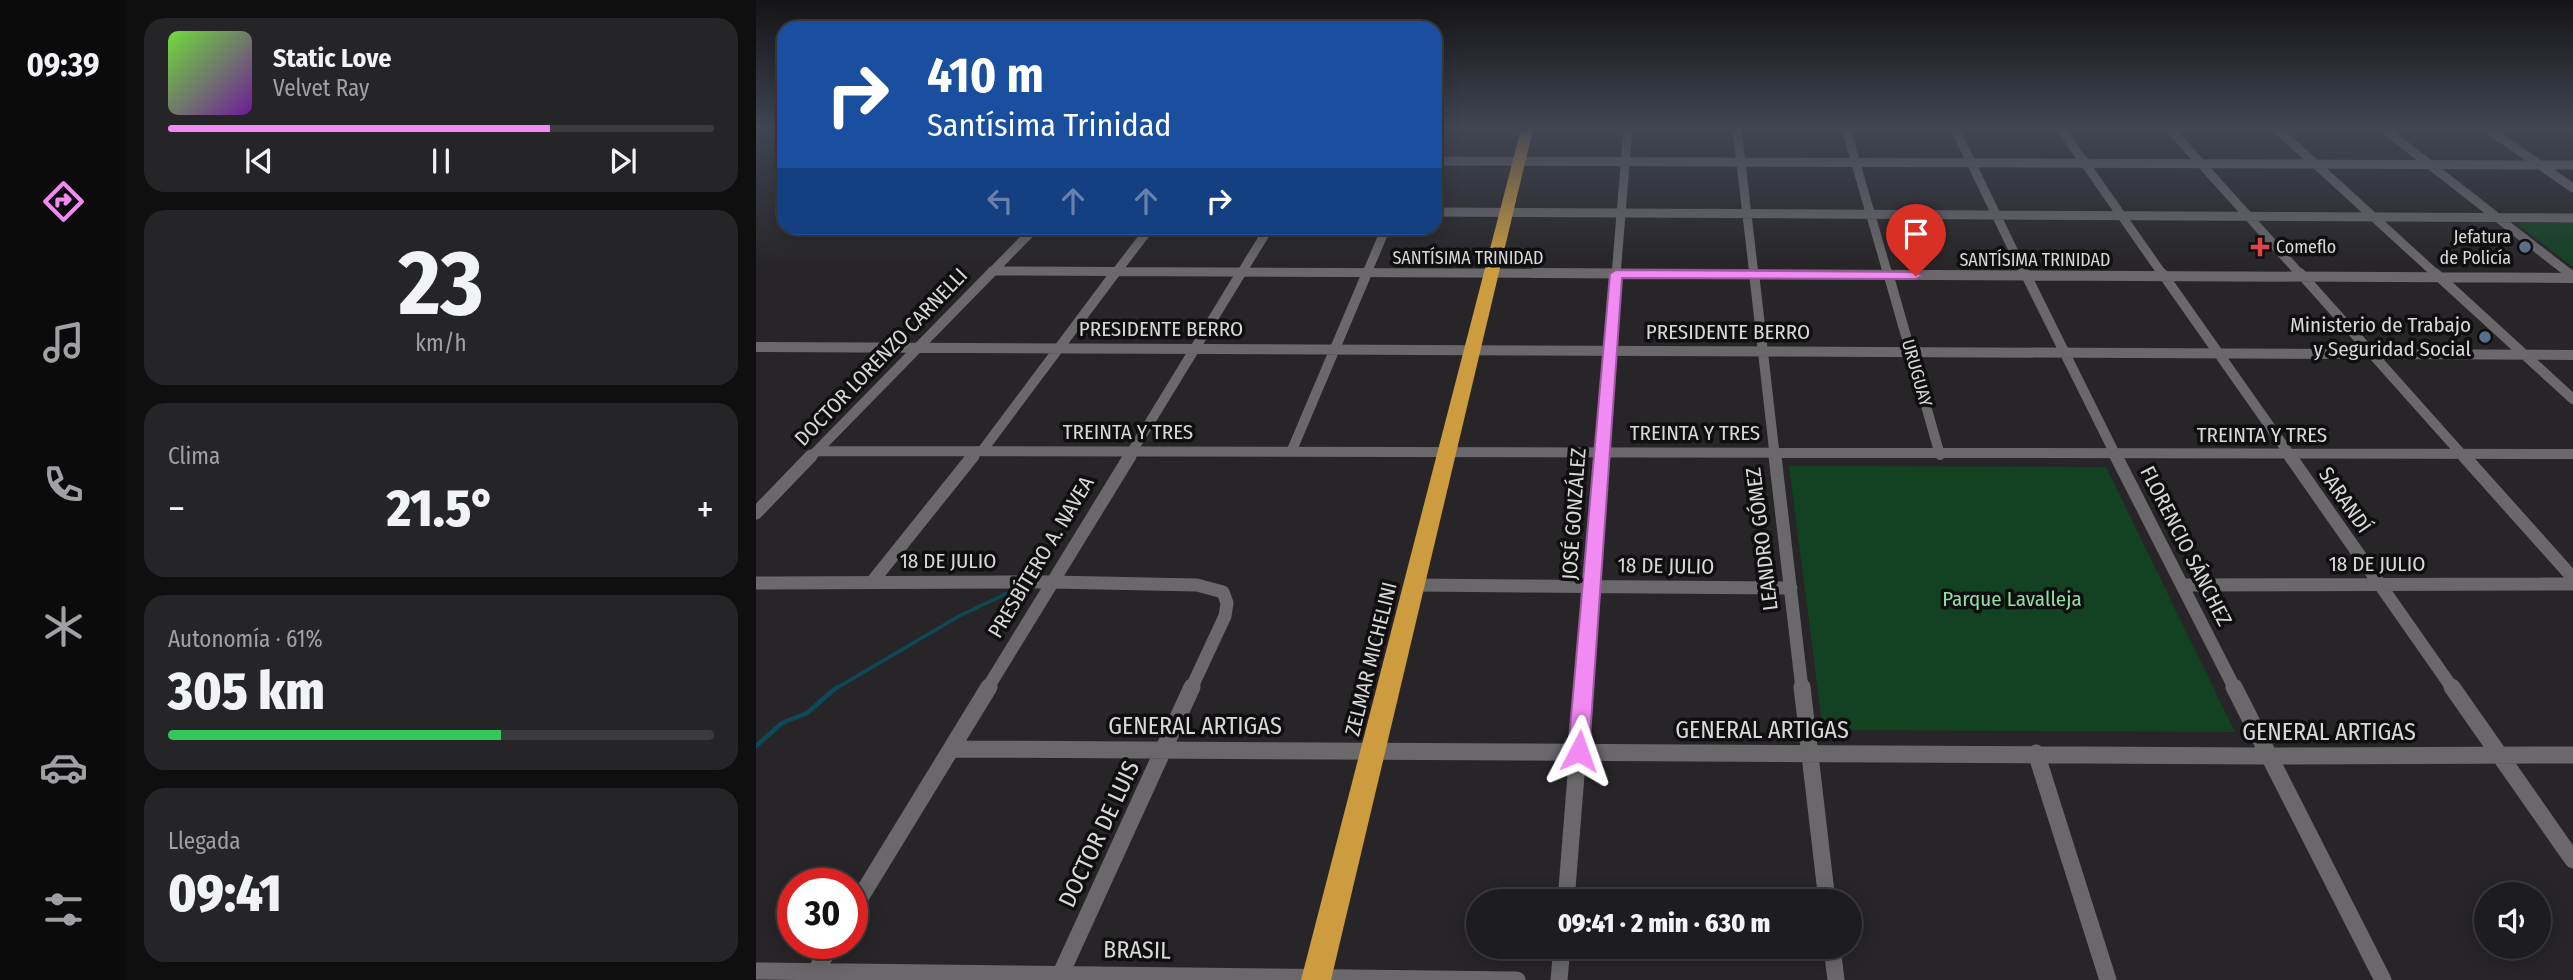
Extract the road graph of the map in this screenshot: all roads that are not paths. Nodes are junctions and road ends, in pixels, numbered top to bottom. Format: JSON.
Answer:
{"nodes":[{"id":1,"x":1516,"y":175,"type":"edge"},
{"id":2,"x":1625,"y":175,"type":"edge"},
{"id":3,"x":1742,"y":175,"type":"edge"},
{"id":4,"x":1858,"y":175,"type":"edge"},
{"id":5,"x":1976,"y":175,"type":"edge"},
{"id":6,"x":2091,"y":175,"type":"edge"},
{"id":7,"x":2210,"y":175,"type":"edge"},
{"id":8,"x":2327,"y":175,"type":"edge"},
{"id":9,"x":2442,"y":175,"type":"edge"},
{"id":10,"x":2553,"y":175,"type":"edge"},
{"id":11,"x":2573,"y":188,"type":"edge"},
{"id":12,"x":1442,"y":212,"type":"edge"},
{"id":13,"x":1507,"y":212,"type":"junction"},
{"id":14,"x":1621,"y":212,"type":"junction"},
{"id":15,"x":1746,"y":212,"type":"junction"},
{"id":16,"x":1870,"y":214,"type":"junction"},
{"id":17,"x":1995,"y":215,"type":"junction"},
{"id":18,"x":2119,"y":215,"type":"junction"},
{"id":19,"x":2245,"y":216,"type":"junction"},
{"id":20,"x":2372,"y":216,"type":"junction"},
{"id":21,"x":2496,"y":217,"type":"junction"},
{"id":22,"x":2573,"y":218,"type":"edge"},
{"id":23,"x":1028,"y":235,"type":"edge"},
{"id":24,"x":1145,"y":235,"type":"edge"},
{"id":25,"x":1265,"y":235,"type":"edge"},
{"id":26,"x":1383,"y":235,"type":"edge"},
{"id":27,"x":992,"y":271,"type":"junction"},
{"id":28,"x":1116,"y":272,"type":"junction"},
{"id":29,"x":1241,"y":272,"type":"junction"},
{"id":30,"x":1367,"y":273,"type":"junction"},
{"id":31,"x":1492,"y":274,"type":"junction"},
{"id":32,"x":1616,"y":274,"type":"junction"},
{"id":33,"x":1754,"y":274,"type":"junction"},
{"id":34,"x":1888,"y":275,"type":"junction"},
{"id":35,"x":2025,"y":276,"type":"junction"},
{"id":36,"x":2163,"y":276,"type":"junction"},
{"id":37,"x":2301,"y":277,"type":"junction"},
{"id":38,"x":2439,"y":277,"type":"junction"},
{"id":39,"x":2573,"y":277,"type":"edge"},
{"id":40,"x":919,"y":346,"type":"junction"},
{"id":41,"x":756,"y":347,"type":"edge"},
{"id":42,"x":1059,"y":347,"type":"junction"},
{"id":43,"x":1195,"y":348,"type":"junction"},
{"id":44,"x":1335,"y":349,"type":"junction"},
{"id":45,"x":1473,"y":350,"type":"junction"},
{"id":46,"x":1609,"y":351,"type":"junction"},
{"id":47,"x":1763,"y":352,"type":"junction"},
{"id":48,"x":1911,"y":352,"type":"junction"},
{"id":49,"x":2063,"y":353,"type":"junction"},
{"id":50,"x":2216,"y":353,"type":"junction"},
{"id":51,"x":2370,"y":354,"type":"junction"},
{"id":52,"x":2523,"y":355,"type":"junction"},
{"id":53,"x":2573,"y":355,"type":"edge"},
{"id":54,"x":2573,"y":399,"type":"edge"},
{"id":55,"x":1292,"y":450,"type":"junction"},
{"id":56,"x":817,"y":451,"type":"junction"},
{"id":57,"x":980,"y":451,"type":"junction"},
{"id":58,"x":1132,"y":451,"type":"junction"},
{"id":59,"x":1448,"y":451,"type":"junction"},
{"id":60,"x":1601,"y":452,"type":"junction"},
{"id":61,"x":1775,"y":453,"type":"junction"},
{"id":62,"x":2287,"y":454,"type":"junction"},
{"id":63,"x":2464,"y":454,"type":"junction"},
{"id":64,"x":2573,"y":454,"type":"edge"},
{"id":65,"x":1940,"y":455,"type":"junction"},
{"id":66,"x":2116,"y":455,"type":"junction"},
{"id":67,"x":756,"y":513,"type":"edge"},
{"id":68,"x":2573,"y":578,"type":"edge"},
{"id":69,"x":872,"y":582,"type":"junction"},
{"id":70,"x":1052,"y":582,"type":"junction"},
{"id":71,"x":756,"y":583,"type":"edge"},
{"id":72,"x":2573,"y":584,"type":"edge"},
{"id":73,"x":1414,"y":585,"type":"junction"},
{"id":74,"x":2182,"y":585,"type":"junction"},
{"id":75,"x":2379,"y":585,"type":"junction"},
{"id":76,"x":1591,"y":586,"type":"junction"},
{"id":77,"x":1791,"y":588,"type":"junction"},
{"id":78,"x":1223,"y":592,"type":"joint"},
{"id":79,"x":951,"y":749,"type":"junction"},
{"id":80,"x":1165,"y":749,"type":"junction"},
{"id":81,"x":1374,"y":749,"type":"junction"},
{"id":82,"x":1579,"y":751,"type":"junction"},
{"id":83,"x":1809,"y":753,"type":"junction"},
{"id":84,"x":2036,"y":753,"type":"junction"},
{"id":85,"x":2500,"y":755,"type":"junction"},
{"id":86,"x":2573,"y":755,"type":"edge"},
{"id":87,"x":2269,"y":756,"type":"junction"},
{"id":88,"x":2573,"y":860,"type":"edge"},
{"id":89,"x":868,"y":885,"type":"edge"},
{"id":90,"x":1567,"y":889,"type":"edge"},
{"id":91,"x":1826,"y":889,"type":"edge"},
{"id":92,"x":823,"y":959,"type":"edge"},
{"id":93,"x":1561,"y":959,"type":"edge"},
{"id":94,"x":1833,"y":959,"type":"edge"},
{"id":95,"x":756,"y":971,"type":"edge"},
{"id":96,"x":813,"y":976,"type":"edge"},
{"id":97,"x":1060,"y":977,"type":"edge"},
{"id":98,"x":1316,"y":978,"type":"edge"},
{"id":99,"x":1517,"y":980,"type":"edge"},
{"id":100,"x":1559,"y":980,"type":"edge"},
{"id":101,"x":1836,"y":980,"type":"edge"},
{"id":102,"x":2108,"y":980,"type":"edge"},
{"id":103,"x":2383,"y":980,"type":"edge"}],
"edges":[{"from":1,"to":13,"type":"highway","name":"ZELMAR MICHELINI"},
{"from":2,"to":14,"type":"street","name":"JOSÉ GONZÁLEZ"},
{"from":3,"to":15,"type":"street","name":"LEANDRO GÓMEZ"},
{"from":4,"to":16,"type":"street","name":"URUGUAY"},
{"from":5,"to":17,"type":"street","name":"FLORENCIO SÁNCHEZ"},
{"from":6,"to":18,"type":"street","name":"SARANDÍ"},
{"from":7,"to":19,"type":"street"},
{"from":8,"to":20,"type":"street"},
{"from":9,"to":21,"type":"street"},
{"from":10,"to":11,"type":"street"},
{"from":12,"to":13,"type":"street"},
{"from":13,"to":14,"type":"street"},
{"from":13,"to":31,"type":"highway","name":"ZELMAR MICHELINI"},
{"from":14,"to":15,"type":"street"},
{"from":14,"to":32,"type":"street","name":"JOSÉ GONZÁLEZ"},
{"from":15,"to":16,"type":"street"},
{"from":15,"to":33,"type":"street","name":"LEANDRO GÓMEZ"},
{"from":16,"to":17,"type":"street"},
{"from":16,"to":34,"type":"street","name":"URUGUAY"},
{"from":17,"to":18,"type":"street"},
{"from":17,"to":35,"type":"street","name":"FLORENCIO SÁNCHEZ"},
{"from":18,"to":19,"type":"street"},
{"from":18,"to":36,"type":"street","name":"SARANDÍ"},
{"from":19,"to":20,"type":"street"},
{"from":19,"to":37,"type":"street"},
{"from":20,"to":21,"type":"street"},
{"from":20,"to":38,"type":"street"},
{"from":21,"to":22,"type":"street"},
{"from":21,"to":39,"type":"street"},
{"from":23,"to":27,"type":"street","name":"DOCTOR LORENZO CARNELLI"},
{"from":24,"to":28,"type":"street"},
{"from":25,"to":29,"type":"street","name":"PRESBÍTERO A. NAVEA"},
{"from":26,"to":30,"type":"street"},
{"from":27,"to":28,"type":"street","name":"SANTÍSIMA TRINIDAD"},
{"from":27,"to":40,"type":"street","name":"DOCTOR LORENZO CARNELLI"},
{"from":28,"to":29,"type":"street","name":"SANTÍSIMA TRINIDAD"},
{"from":28,"to":42,"type":"street"},
{"from":29,"to":30,"type":"street","name":"SANTÍSIMA TRINIDAD"},
{"from":29,"to":43,"type":"street","name":"PRESBÍTERO A. NAVEA"},
{"from":30,"to":31,"type":"street","name":"SANTÍSIMA TRINIDAD"},
{"from":30,"to":44,"type":"street"},
{"from":31,"to":32,"type":"street","name":"SANTÍSIMA TRINIDAD"},
{"from":31,"to":45,"type":"highway","name":"ZELMAR MICHELINI"},
{"from":32,"to":33,"type":"street","name":"SANTÍSIMA TRINIDAD"},
{"from":32,"to":46,"type":"street","name":"JOSÉ GONZÁLEZ"},
{"from":33,"to":34,"type":"street","name":"SANTÍSIMA TRINIDAD"},
{"from":33,"to":47,"type":"street","name":"LEANDRO GÓMEZ"},
{"from":34,"to":35,"type":"street","name":"SANTÍSIMA TRINIDAD"},
{"from":34,"to":48,"type":"street","name":"URUGUAY"},
{"from":35,"to":36,"type":"street","name":"SANTÍSIMA TRINIDAD"},
{"from":35,"to":49,"type":"street","name":"FLORENCIO SÁNCHEZ"},
{"from":36,"to":37,"type":"street","name":"SANTÍSIMA TRINIDAD"},
{"from":36,"to":50,"type":"street","name":"SARANDÍ"},
{"from":37,"to":38,"type":"street","name":"SANTÍSIMA TRINIDAD"},
{"from":37,"to":51,"type":"street"},
{"from":38,"to":39,"type":"street","name":"SANTÍSIMA TRINIDAD"},
{"from":38,"to":52,"type":"street"},
{"from":40,"to":41,"type":"street","name":"PRESIDENTE BERRO"},
{"from":40,"to":42,"type":"street","name":"PRESIDENTE BERRO"},
{"from":40,"to":56,"type":"street","name":"DOCTOR LORENZO CARNELLI"},
{"from":42,"to":43,"type":"street","name":"PRESIDENTE BERRO"},
{"from":42,"to":57,"type":"street"},
{"from":43,"to":44,"type":"street","name":"PRESIDENTE BERRO"},
{"from":43,"to":58,"type":"street","name":"PRESBÍTERO A. NAVEA"},
{"from":44,"to":45,"type":"street","name":"PRESIDENTE BERRO"},
{"from":44,"to":55,"type":"street"},
{"from":45,"to":46,"type":"street","name":"PRESIDENTE BERRO"},
{"from":45,"to":59,"type":"highway","name":"ZELMAR MICHELINI"},
{"from":46,"to":47,"type":"street","name":"PRESIDENTE BERRO"},
{"from":46,"to":60,"type":"street","name":"JOSÉ GONZÁLEZ"},
{"from":47,"to":48,"type":"street","name":"PRESIDENTE BERRO"},
{"from":47,"to":61,"type":"street","name":"LEANDRO GÓMEZ"},
{"from":48,"to":49,"type":"street","name":"PRESIDENTE BERRO"},
{"from":48,"to":65,"type":"street","name":"URUGUAY"},
{"from":49,"to":50,"type":"street","name":"PRESIDENTE BERRO"},
{"from":49,"to":66,"type":"street","name":"FLORENCIO SÁNCHEZ"},
{"from":50,"to":51,"type":"street","name":"PRESIDENTE BERRO"},
{"from":50,"to":62,"type":"street","name":"SARANDÍ"},
{"from":51,"to":52,"type":"street","name":"PRESIDENTE BERRO"},
{"from":51,"to":63,"type":"street"},
{"from":52,"to":53,"type":"street","name":"PRESIDENTE BERRO"},
{"from":52,"to":54,"type":"street"},
{"from":55,"to":58,"type":"street","name":"TREINTA Y TRES"},
{"from":55,"to":59,"type":"street","name":"TREINTA Y TRES"},
{"from":56,"to":57,"type":"street","name":"TREINTA Y TRES"},
{"from":56,"to":67,"type":"street","name":"DOCTOR LORENZO CARNELLI"},
{"from":57,"to":58,"type":"street","name":"TREINTA Y TRES"},
{"from":57,"to":69,"type":"street"},
{"from":58,"to":70,"type":"street","name":"PRESBÍTERO A. NAVEA"},
{"from":59,"to":60,"type":"street","name":"TREINTA Y TRES"},
{"from":59,"to":73,"type":"highway","name":"ZELMAR MICHELINI"},
{"from":60,"to":61,"type":"street","name":"TREINTA Y TRES"},
{"from":60,"to":76,"type":"street","name":"JOSÉ GONZÁLEZ"},
{"from":61,"to":65,"type":"street","name":"TREINTA Y TRES"},
{"from":61,"to":77,"type":"street","name":"LEANDRO GÓMEZ"},
{"from":62,"to":63,"type":"street","name":"TREINTA Y TRES"},
{"from":62,"to":66,"type":"street","name":"TREINTA Y TRES"},
{"from":62,"to":75,"type":"street","name":"SARANDÍ"},
{"from":63,"to":64,"type":"street","name":"TREINTA Y TRES"},
{"from":63,"to":68,"type":"street"},
{"from":65,"to":66,"type":"street","name":"TREINTA Y TRES"},
{"from":66,"to":74,"type":"street","name":"FLORENCIO SÁNCHEZ"},
{"from":69,"to":70,"type":"street","name":"18 DE JULIO"},
{"from":69,"to":71,"type":"street","name":"18 DE JULIO"},
{"from":70,"to":78,"type":"street","name":"18 DE JULIO"},
{"from":70,"to":79,"type":"street","name":"PRESBÍTERO A. NAVEA"},
{"from":72,"to":75,"type":"street","name":"18 DE JULIO"},
{"from":73,"to":76,"type":"street","name":"18 DE JULIO"},
{"from":73,"to":81,"type":"highway","name":"ZELMAR MICHELINI"},
{"from":74,"to":75,"type":"street","name":"18 DE JULIO"},
{"from":74,"to":87,"type":"street","name":"FLORENCIO SÁNCHEZ"},
{"from":75,"to":85,"type":"street","name":"SARANDÍ"},
{"from":76,"to":77,"type":"street","name":"18 DE JULIO"},
{"from":76,"to":82,"type":"street","name":"JOSÉ GONZÁLEZ"},
{"from":77,"to":83,"type":"street","name":"LEANDRO GÓMEZ"},
{"from":78,"to":80,"type":"street","name":"DOCTOR DE LUIS"},
{"from":79,"to":80,"type":"street","name":"GENERAL ARTIGAS"},
{"from":79,"to":89,"type":"street","name":"PRESBÍTERO A. NAVEA"},
{"from":80,"to":81,"type":"street","name":"GENERAL ARTIGAS"},
{"from":80,"to":97,"type":"street","name":"DOCTOR DE LUIS"},
{"from":81,"to":82,"type":"street","name":"GENERAL ARTIGAS"},
{"from":81,"to":98,"type":"highway","name":"ZELMAR MICHELINI"},
{"from":82,"to":83,"type":"street","name":"GENERAL ARTIGAS"},
{"from":82,"to":90,"type":"street","name":"JOSÉ GONZÁLEZ"},
{"from":83,"to":84,"type":"street","name":"GENERAL ARTIGAS"},
{"from":83,"to":91,"type":"street","name":"LEANDRO GÓMEZ"},
{"from":84,"to":87,"type":"street","name":"GENERAL ARTIGAS"},
{"from":84,"to":102,"type":"street"},
{"from":85,"to":86,"type":"street","name":"GENERAL ARTIGAS"},
{"from":85,"to":87,"type":"street","name":"GENERAL ARTIGAS"},
{"from":85,"to":88,"type":"street","name":"SARANDÍ"},
{"from":87,"to":103,"type":"street","name":"FLORENCIO SÁNCHEZ"},
{"from":92,"to":96,"type":"street"},
{"from":93,"to":100,"type":"street"},
{"from":94,"to":101,"type":"street"},
{"from":95,"to":96,"type":"street","name":"BRASIL"},
{"from":96,"to":97,"type":"street","name":"BRASIL"},
{"from":97,"to":98,"type":"street","name":"BRASIL"},
{"from":98,"to":99,"type":"street","name":"BRASIL"}]}
